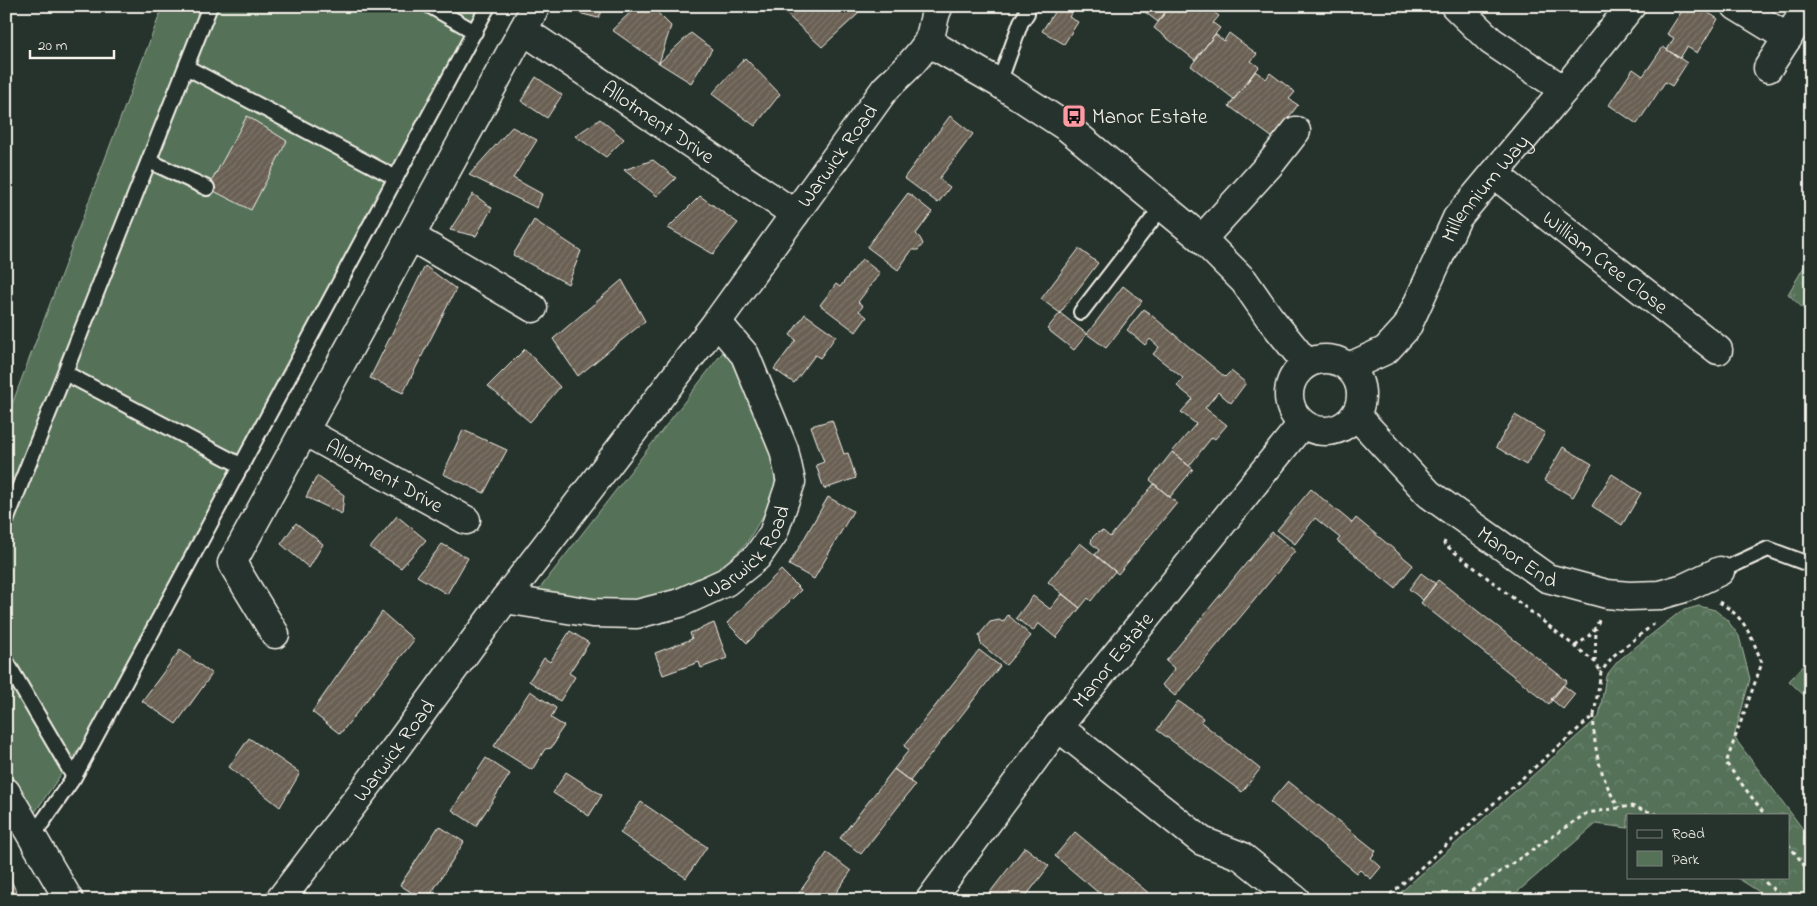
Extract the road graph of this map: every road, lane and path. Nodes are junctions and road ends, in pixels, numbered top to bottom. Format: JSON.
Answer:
{"nodes":[{"id":1,"x":210,"y":6,"type":"edge"},
{"id":2,"x":430,"y":6,"type":"edge"},
{"id":3,"x":488,"y":6,"type":"edge"},
{"id":4,"x":536,"y":6,"type":"edge"},
{"id":5,"x":939,"y":6,"type":"edge"},
{"id":6,"x":1026,"y":6,"type":"edge"},
{"id":7,"x":1455,"y":6,"type":"edge"},
{"id":8,"x":1631,"y":6,"type":"edge"},
{"id":9,"x":1736,"y":6,"type":"edge"},
{"id":10,"x":1808,"y":6,"type":"edge"},
{"id":11,"x":523,"y":30,"type":"junction"},
{"id":12,"x":475,"y":32,"type":"junction"},
{"id":13,"x":1788,"y":38,"type":"junction"},
{"id":14,"x":928,"y":42,"type":"junction"},
{"id":15,"x":186,"y":67,"type":"junction"},
{"id":16,"x":1768,"y":68,"type":"dead end"},
{"id":17,"x":999,"y":83,"type":"junction"},
{"id":18,"x":1564,"y":90,"type":"junction"},
{"id":19,"x":1296,"y":131,"type":"dead end"},
{"id":20,"x":149,"y":161,"type":"junction"},
{"id":21,"x":1494,"y":174,"type":"junction"},
{"id":22,"x":396,"y":178,"type":"junction"},
{"id":23,"x":207,"y":188,"type":"dead end"},
{"id":24,"x":1162,"y":207,"type":"junction"},
{"id":25,"x":796,"y":214,"type":"junction"},
{"id":26,"x":410,"y":236,"type":"junction"},
{"id":27,"x":1202,"y":239,"type":"junction"},
{"id":28,"x":533,"y":308,"type":"dead end"},
{"id":29,"x":1081,"y":312,"type":"dead end"},
{"id":30,"x":717,"y":322,"type":"junction"},
{"id":31,"x":1718,"y":350,"type":"dead end"},
{"id":32,"x":1306,"y":364,"type":"junction"},
{"id":33,"x":1349,"y":367,"type":"junction"},
{"id":34,"x":65,"y":372,"type":"junction"},
{"id":35,"x":1356,"y":415,"type":"junction"},
{"id":36,"x":1302,"y":424,"type":"junction"},
{"id":37,"x":304,"y":430,"type":"junction"},
{"id":38,"x":242,"y":466,"type":"junction"},
{"id":39,"x":1452,"y":510,"type":"junction"},
{"id":40,"x":466,"y":520,"type":"dead end"},
{"id":41,"x":6,"y":521,"type":"edge"},
{"id":42,"x":1811,"y":565,"type":"edge"},
{"id":43,"x":1720,"y":571,"type":"joint"},
{"id":44,"x":1607,"y":594,"type":"junction"},
{"id":45,"x":505,"y":599,"type":"junction"},
{"id":46,"x":1714,"y":599,"type":"dead end"},
{"id":47,"x":1659,"y":620,"type":"dead end"},
{"id":48,"x":1596,"y":628,"type":"junction"},
{"id":49,"x":275,"y":634,"type":"dead end"},
{"id":50,"x":1575,"y":646,"type":"junction"},
{"id":51,"x":6,"y":661,"type":"edge"},
{"id":52,"x":1595,"y":662,"type":"junction"},
{"id":53,"x":1601,"y":672,"type":"junction"},
{"id":54,"x":1594,"y":715,"type":"junction"},
{"id":55,"x":1058,"y":727,"type":"junction"},
{"id":56,"x":74,"y":777,"type":"junction"},
{"id":57,"x":6,"y":792,"type":"edge"},
{"id":58,"x":1619,"y":808,"type":"junction"},
{"id":59,"x":1655,"y":814,"type":"edge"},
{"id":60,"x":1764,"y":814,"type":"edge"},
{"id":61,"x":32,"y":837,"type":"junction"},
{"id":62,"x":1790,"y":847,"type":"edge"},
{"id":63,"x":1811,"y":874,"type":"edge"},
{"id":64,"x":1760,"y":878,"type":"edge"},
{"id":65,"x":69,"y":900,"type":"edge"},
{"id":66,"x":280,"y":900,"type":"edge"},
{"id":67,"x":930,"y":900,"type":"edge"},
{"id":68,"x":1296,"y":900,"type":"edge"},
{"id":69,"x":1385,"y":900,"type":"edge"},
{"id":70,"x":1458,"y":900,"type":"edge"},
{"id":71,"x":1786,"y":900,"type":"edge"}],
"edges":[{"from":1,"to":15,"type":"lane"},
{"from":2,"to":12,"type":"lane"},
{"from":3,"to":12,"type":"lane"},
{"from":4,"to":11,"type":"street","name":"Allotment Drive"},
{"from":5,"to":14,"type":"street"},
{"from":6,"to":17,"type":"lane"},
{"from":7,"to":18,"type":"street"},
{"from":8,"to":18,"type":"street","name":"Millennium Way"},
{"from":9,"to":13,"type":"street"},
{"from":10,"to":13,"type":"street"},
{"from":11,"to":25,"type":"street","name":"Allotment Drive"},
{"from":11,"to":26,"type":"street","name":"Allotment Drive"},
{"from":12,"to":22,"type":"lane"},
{"from":13,"to":16,"type":"street"},
{"from":14,"to":17,"type":"street"},
{"from":14,"to":25,"type":"street","name":"Warwick Road"},
{"from":15,"to":20,"type":"lane"},
{"from":15,"to":22,"type":"lane"},
{"from":17,"to":24,"type":"street"},
{"from":18,"to":21,"type":"street","name":"Millennium Way"},
{"from":19,"to":27,"type":"street"},
{"from":20,"to":23,"type":"lane"},
{"from":20,"to":34,"type":"lane"},
{"from":21,"to":31,"type":"street","name":"William Cree Close"},
{"from":21,"to":33,"type":"street","name":"Millennium Way"},
{"from":22,"to":38,"type":"lane"},
{"from":24,"to":27,"type":"street"},
{"from":24,"to":29,"type":"lane"},
{"from":25,"to":30,"type":"street","name":"Warwick Road"},
{"from":26,"to":28,"type":"street"},
{"from":26,"to":37,"type":"street","name":"Allotment Drive"},
{"from":27,"to":32,"type":"street"},
{"from":30,"to":45,"type":"street","name":"Warwick Road"},
{"from":30,"to":45,"type":"street","name":"Warwick Road"},
{"from":32,"to":33,"type":"street"},
{"from":32,"to":36,"type":"street"},
{"from":33,"to":35,"type":"street"},
{"from":34,"to":38,"type":"lane"},
{"from":34,"to":41,"type":"lane"},
{"from":35,"to":36,"type":"street"},
{"from":35,"to":39,"type":"street","name":"Manor End"},
{"from":36,"to":55,"type":"street","name":"Manor Estate"},
{"from":37,"to":40,"type":"street","name":"Allotment Drive"},
{"from":37,"to":49,"type":"street","name":"Allotment Drive"},
{"from":38,"to":56,"type":"lane"},
{"from":39,"to":44,"type":"street","name":"Manor End"},
{"from":39,"to":50,"type":"path"},
{"from":42,"to":43,"type":"lane"},
{"from":43,"to":44,"type":"street","name":"Manor End"},
{"from":44,"to":48,"type":"path"},
{"from":45,"to":66,"type":"street","name":"Warwick Road"},
{"from":46,"to":60,"type":"path"},
{"from":47,"to":53,"type":"path"},
{"from":48,"to":50,"type":"path"},
{"from":48,"to":52,"type":"path"},
{"from":50,"to":52,"type":"path"},
{"from":51,"to":56,"type":"lane"},
{"from":52,"to":53,"type":"path"},
{"from":53,"to":54,"type":"path"},
{"from":54,"to":58,"type":"path"},
{"from":54,"to":69,"type":"path"},
{"from":55,"to":67,"type":"street","name":"Manor Estate"},
{"from":55,"to":68,"type":"street"},
{"from":56,"to":61,"type":"lane"},
{"from":57,"to":61,"type":"street"},
{"from":58,"to":59,"type":"path"},
{"from":58,"to":70,"type":"path"},
{"from":61,"to":65,"type":"street"},
{"from":62,"to":63,"type":"path"},
{"from":64,"to":71,"type":"path"}]}
